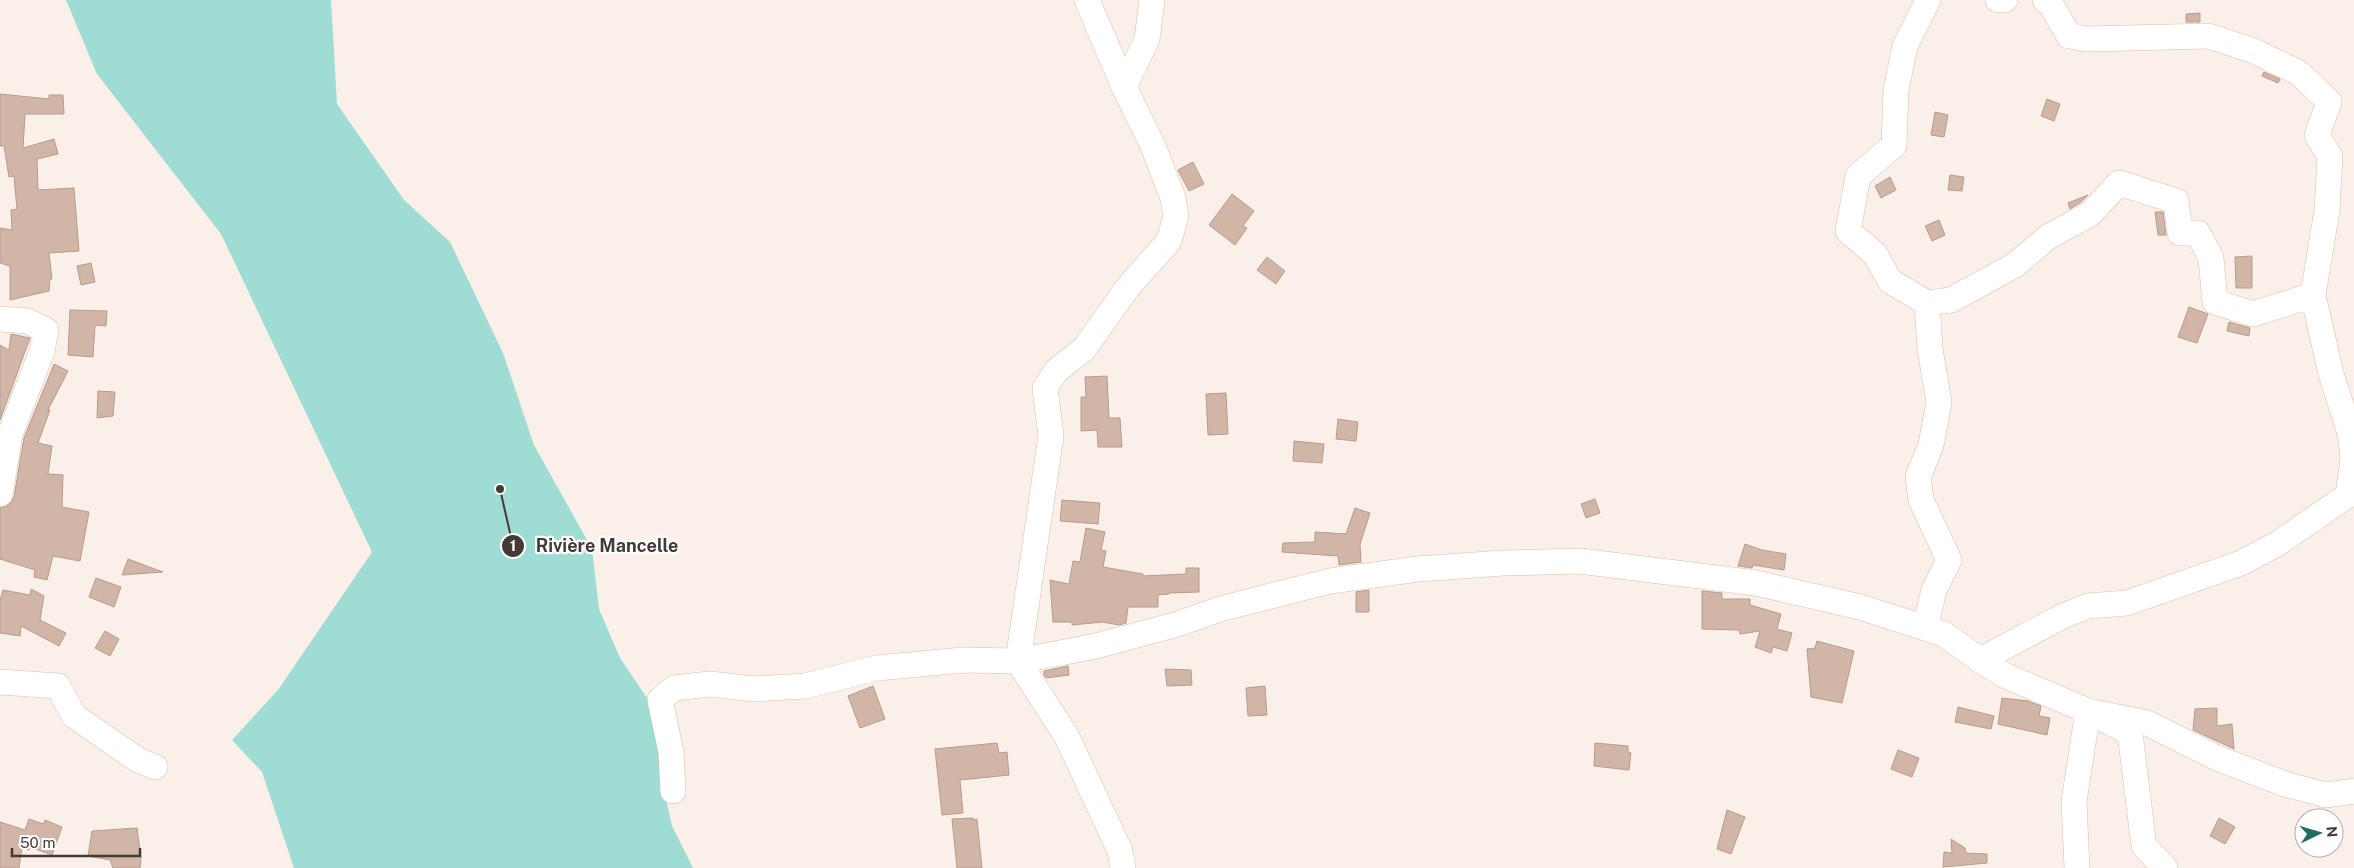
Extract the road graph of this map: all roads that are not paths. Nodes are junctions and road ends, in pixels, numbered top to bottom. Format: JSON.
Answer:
{"nodes":[{"id":1,"x":1087,"y":0,"type":"edge"},
{"id":2,"x":1152,"y":0,"type":"edge"},
{"id":3,"x":1928,"y":0,"type":"edge"},
{"id":4,"x":1998,"y":0,"type":"edge"},
{"id":5,"x":2005,"y":0,"type":"edge"},
{"id":6,"x":2046,"y":0,"type":"edge"},
{"id":7,"x":1124,"y":87,"type":"junction"},
{"id":8,"x":2313,"y":295,"type":"junction"},
{"id":9,"x":1927,"y":303,"type":"junction"},
{"id":10,"x":0,"y":319,"type":"edge"},
{"id":11,"x":0,"y":494,"type":"edge"},
{"id":12,"x":2351,"y":494,"type":"edge"},
{"id":13,"x":1925,"y":628,"type":"junction"},
{"id":14,"x":1980,"y":660,"type":"junction"},
{"id":15,"x":1018,"y":661,"type":"junction"},
{"id":16,"x":0,"y":682,"type":"edge"},
{"id":17,"x":2088,"y":711,"type":"junction"},
{"id":18,"x":146,"y":763,"type":"dead end"},
{"id":19,"x":673,"y":791,"type":"dead end"},
{"id":20,"x":2354,"y":791,"type":"edge"},
{"id":21,"x":1122,"y":868,"type":"edge"},
{"id":22,"x":2077,"y":868,"type":"edge"},
{"id":23,"x":2165,"y":868,"type":"edge"}],
"edges":[{"from":1,"to":7,"type":"street"},
{"from":2,"to":7,"type":"street"},
{"from":3,"to":9,"type":"street"},
{"from":4,"to":5,"type":"street"},
{"from":6,"to":8,"type":"street"},
{"from":7,"to":15,"type":"street"},
{"from":8,"to":9,"type":"street"},
{"from":8,"to":12,"type":"street"},
{"from":9,"to":13,"type":"street"},
{"from":10,"to":11,"type":"street"},
{"from":12,"to":14,"type":"street"},
{"from":13,"to":14,"type":"street"},
{"from":13,"to":15,"type":"street"},
{"from":14,"to":17,"type":"street"},
{"from":15,"to":19,"type":"street"},
{"from":15,"to":21,"type":"street"},
{"from":16,"to":18,"type":"street"},
{"from":17,"to":20,"type":"street"},
{"from":17,"to":22,"type":"street"},
{"from":17,"to":23,"type":"street"}]}
